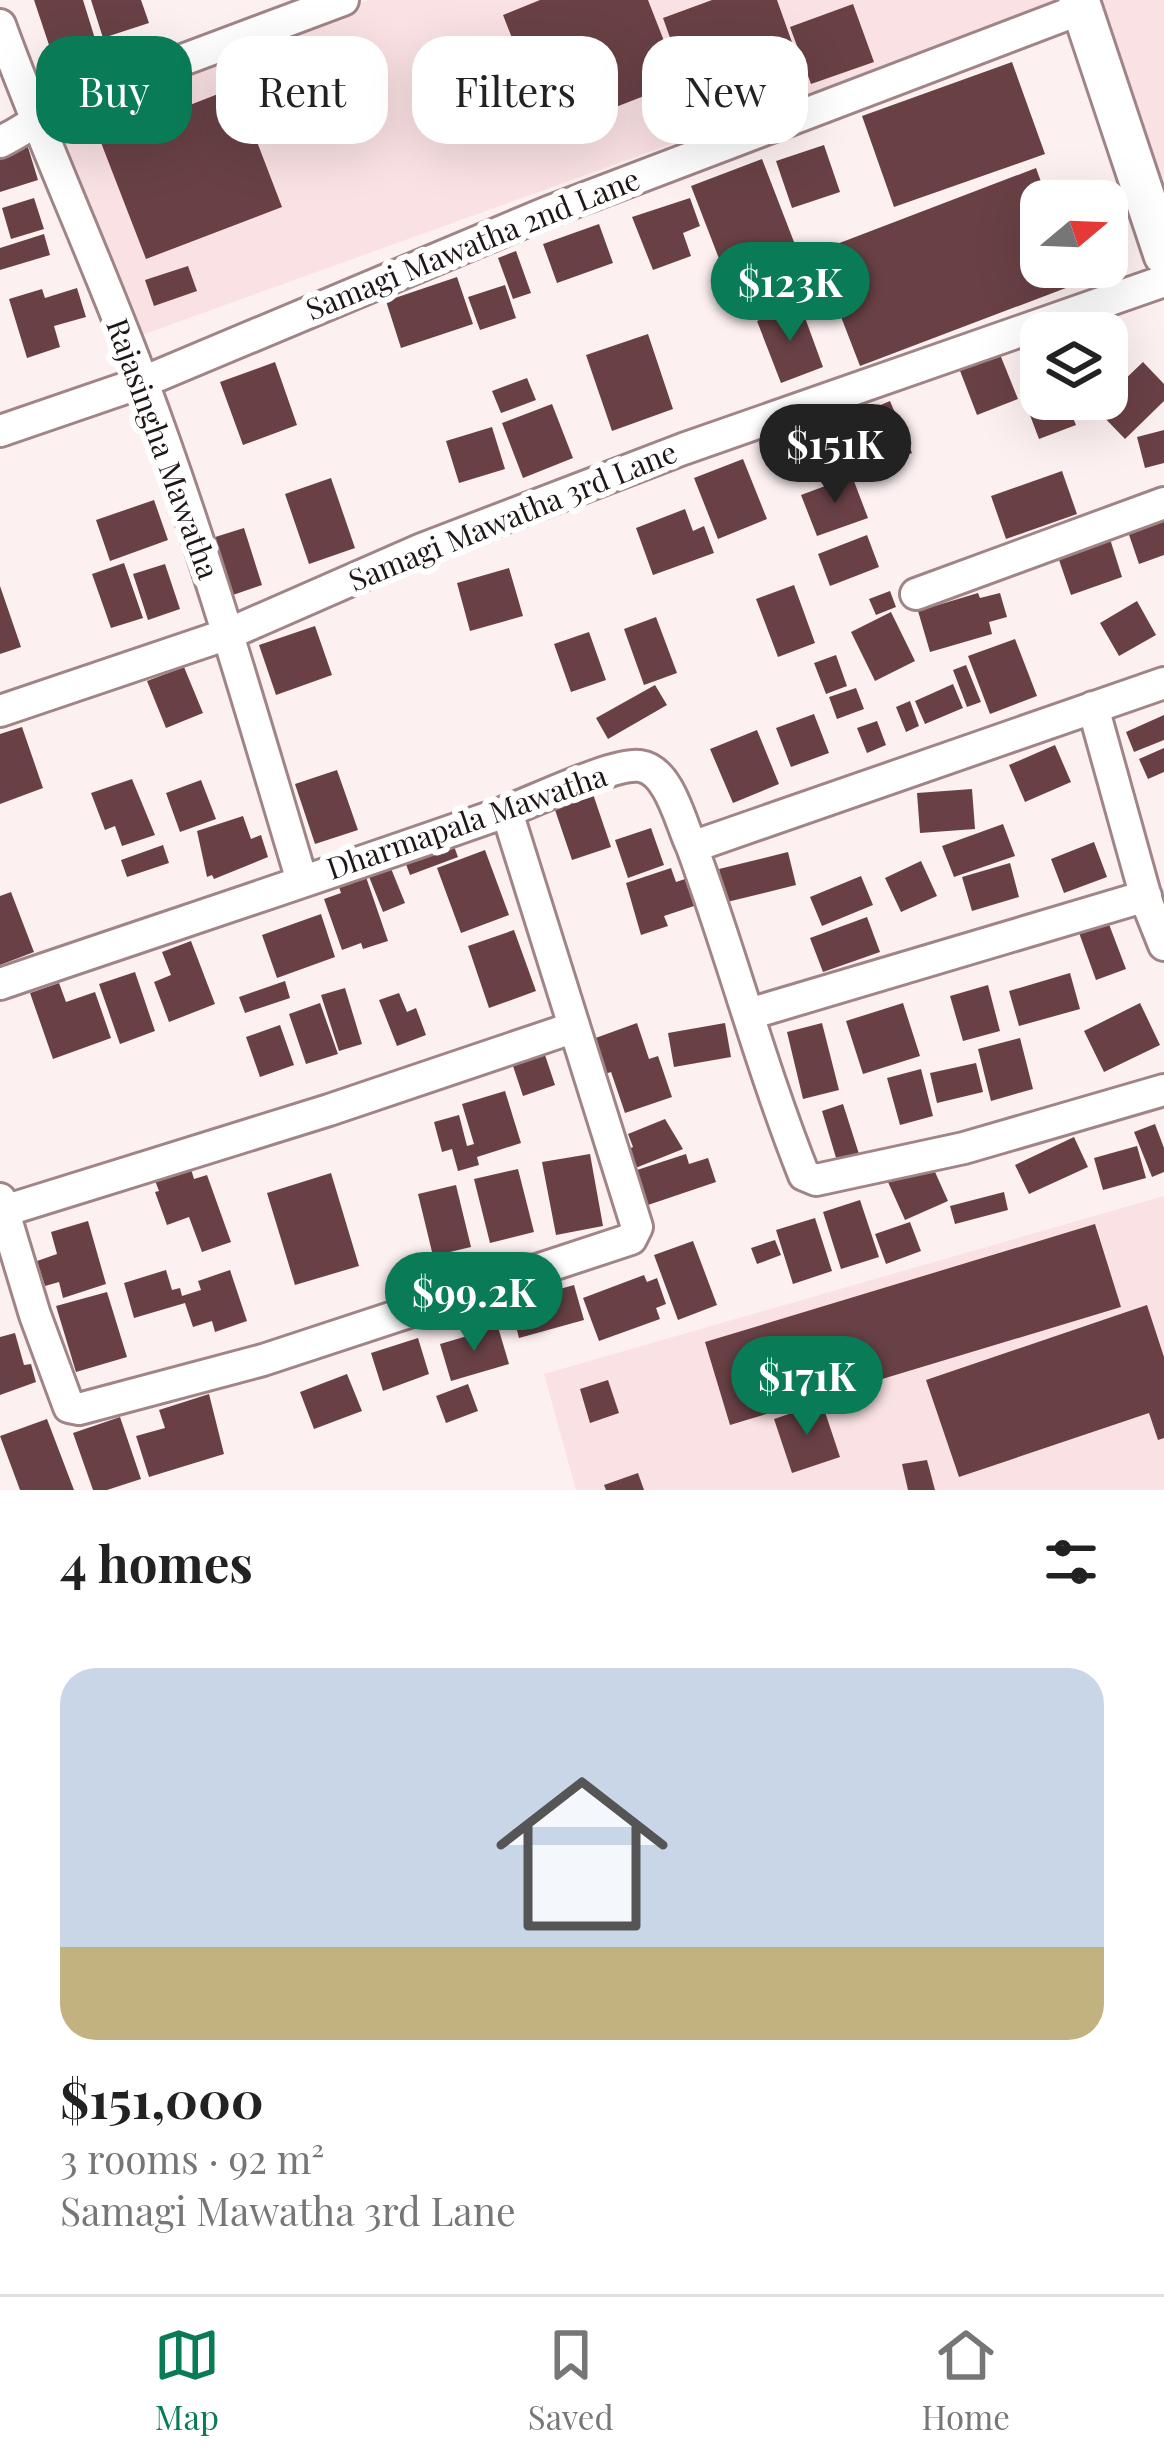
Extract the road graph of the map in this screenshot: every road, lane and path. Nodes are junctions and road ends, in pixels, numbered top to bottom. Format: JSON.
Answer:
{"nodes":[{"id":1,"x":343,"y":0,"type":"edge"},
{"id":2,"x":1080,"y":4,"type":"edge"},
{"id":3,"x":0,"y":25,"type":"edge"},
{"id":4,"x":192,"y":56,"type":"edge"},
{"id":5,"x":36,"y":125,"type":"joint"},
{"id":6,"x":0,"y":142,"type":"edge"},
{"id":7,"x":44,"y":144,"type":"edge"},
{"id":8,"x":1164,"y":255,"type":"edge"},
{"id":9,"x":1164,"y":281,"type":"edge"},
{"id":10,"x":143,"y":382,"type":"junction"},
{"id":11,"x":0,"y":431,"type":"edge"},
{"id":12,"x":1164,"y":503,"type":"edge"},
{"id":13,"x":916,"y":594,"type":"dead end"},
{"id":14,"x":228,"y":634,"type":"junction"},
{"id":15,"x":1164,"y":683,"type":"edge"},
{"id":16,"x":1094,"y":707,"type":"junction"},
{"id":17,"x":0,"y":711,"type":"edge"},
{"id":18,"x":507,"y":812,"type":"junction"},
{"id":19,"x":692,"y":848,"type":"junction"},
{"id":20,"x":302,"y":881,"type":"junction"},
{"id":21,"x":1146,"y":896,"type":"junction"},
{"id":22,"x":1164,"y":945,"type":"edge"},
{"id":23,"x":0,"y":984,"type":"edge"},
{"id":24,"x":748,"y":1014,"type":"junction"},
{"id":25,"x":572,"y":1028,"type":"junction"},
{"id":26,"x":1164,"y":1090,"type":"edge"},
{"id":27,"x":2,"y":1205,"type":"edge"}],
"edges":[{"from":1,"to":4,"type":"street"},
{"from":2,"to":8,"type":"street"},
{"from":2,"to":10,"type":"street","name":"Samagi Mawatha 2nd Lane"},
{"from":3,"to":5,"type":"street","name":"Rajasingha Mawatha"},
{"from":5,"to":6,"type":"street"},
{"from":7,"to":10,"type":"street","name":"Rajasingha Mawatha"},
{"from":9,"to":14,"type":"street","name":"Samagi Mawatha 3rd Lane"},
{"from":10,"to":11,"type":"street","name":"Samagi Mawatha 2nd Lane"},
{"from":10,"to":14,"type":"street","name":"Rajasingha Mawatha"},
{"from":12,"to":13,"type":"street"},
{"from":14,"to":17,"type":"street","name":"Samagi Mawatha 3rd Lane"},
{"from":14,"to":20,"type":"street","name":"Rajasingha Mawatha"},
{"from":15,"to":16,"type":"street"},
{"from":16,"to":19,"type":"street"},
{"from":16,"to":21,"type":"street"},
{"from":18,"to":19,"type":"street","name":"Dharmapala Mawatha"},
{"from":18,"to":20,"type":"street","name":"Dharmapala Mawatha"},
{"from":18,"to":25,"type":"street"},
{"from":19,"to":24,"type":"street"},
{"from":20,"to":23,"type":"street","name":"Dharmapala Mawatha"},
{"from":21,"to":22,"type":"street"},
{"from":21,"to":24,"type":"street"},
{"from":24,"to":26,"type":"street"},
{"from":25,"to":27,"type":"street"},
{"from":25,"to":27,"type":"street"}]}
